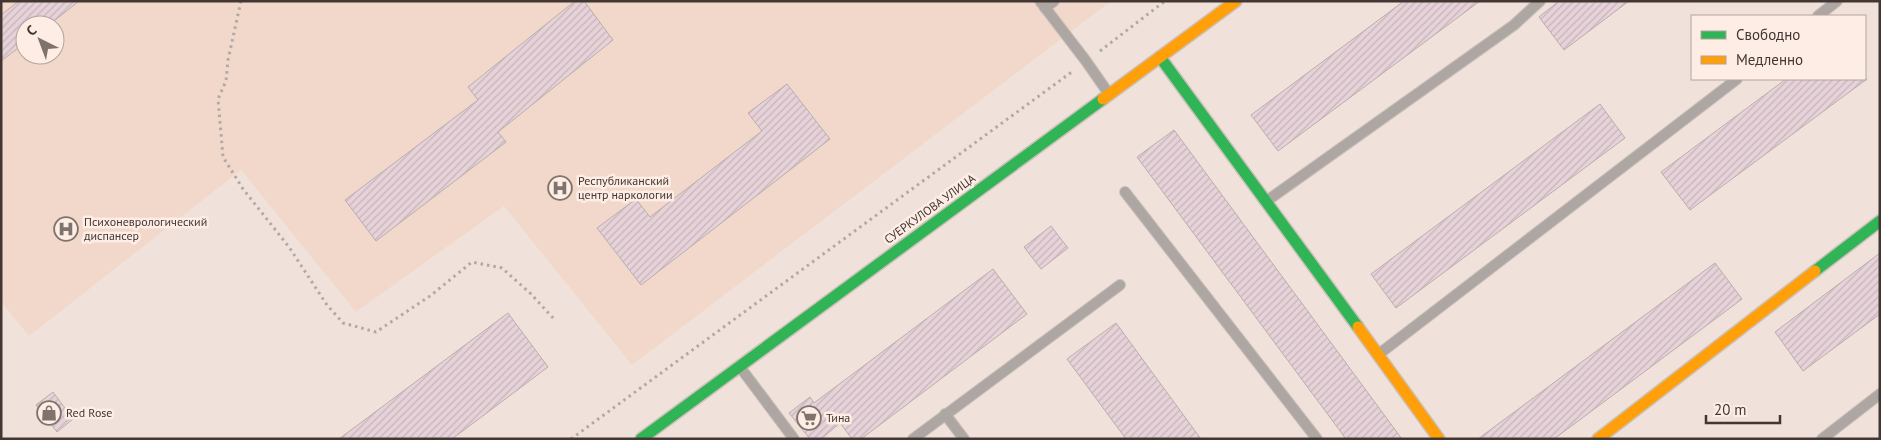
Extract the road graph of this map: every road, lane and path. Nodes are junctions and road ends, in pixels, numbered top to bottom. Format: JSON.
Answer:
{"nodes":[{"id":1,"x":241,"y":1,"type":"edge"},
{"id":2,"x":1165,"y":1,"type":"edge"},
{"id":3,"x":1236,"y":1,"type":"edge"},
{"id":4,"x":1540,"y":1,"type":"edge"},
{"id":5,"x":1837,"y":1,"type":"edge"},
{"id":6,"x":1046,"y":3,"type":"edge"},
{"id":7,"x":1819,"y":15,"type":"edge"},
{"id":8,"x":1160,"y":57,"type":"junction"},
{"id":9,"x":1086,"y":61,"type":"junction"},
{"id":10,"x":1736,"y":80,"type":"edge"},
{"id":11,"x":1109,"y":94,"type":"junction"},
{"id":12,"x":1125,"y":192,"type":"dead end"},
{"id":13,"x":1267,"y":201,"type":"junction"},
{"id":14,"x":1880,"y":221,"type":"edge"},
{"id":15,"x":1120,"y":285,"type":"dead end"},
{"id":16,"x":554,"y":320,"type":"dead end"},
{"id":17,"x":1378,"y":354,"type":"junction"},
{"id":18,"x":740,"y":366,"type":"junction"},
{"id":19,"x":1880,"y":394,"type":"edge"},
{"id":20,"x":945,"y":414,"type":"junction"},
{"id":21,"x":571,"y":439,"type":"edge"},
{"id":22,"x":641,"y":439,"type":"edge"},
{"id":23,"x":794,"y":439,"type":"edge"},
{"id":24,"x":913,"y":439,"type":"edge"},
{"id":25,"x":964,"y":439,"type":"edge"},
{"id":26,"x":1317,"y":439,"type":"edge"},
{"id":27,"x":1439,"y":439,"type":"edge"},
{"id":28,"x":1598,"y":439,"type":"edge"},
{"id":29,"x":1822,"y":439,"type":"edge"}],
"edges":[{"from":1,"to":16,"type":"path"},
{"from":2,"to":9,"type":"path"},
{"from":3,"to":8,"type":"street","name":"СУЕРКУЛОВА УЛИЦА"},
{"from":4,"to":13,"type":"lane"},
{"from":5,"to":7,"type":"lane"},
{"from":6,"to":9,"type":"lane"},
{"from":8,"to":11,"type":"street","name":"СУЕРКУЛОВА УЛИЦА"},
{"from":8,"to":13,"type":"street"},
{"from":9,"to":11,"type":"lane"},
{"from":9,"to":21,"type":"path"},
{"from":10,"to":17,"type":"lane"},
{"from":11,"to":18,"type":"street","name":"СУЕРКУЛОВА УЛИЦА"},
{"from":12,"to":26,"type":"lane"},
{"from":13,"to":17,"type":"street"},
{"from":14,"to":28,"type":"street"},
{"from":15,"to":20,"type":"lane"},
{"from":17,"to":27,"type":"street"},
{"from":18,"to":22,"type":"street","name":"СУЕРКУЛОВА УЛИЦА"},
{"from":18,"to":23,"type":"lane"},
{"from":19,"to":29,"type":"lane"},
{"from":20,"to":24,"type":"lane"},
{"from":20,"to":25,"type":"lane"}]}
